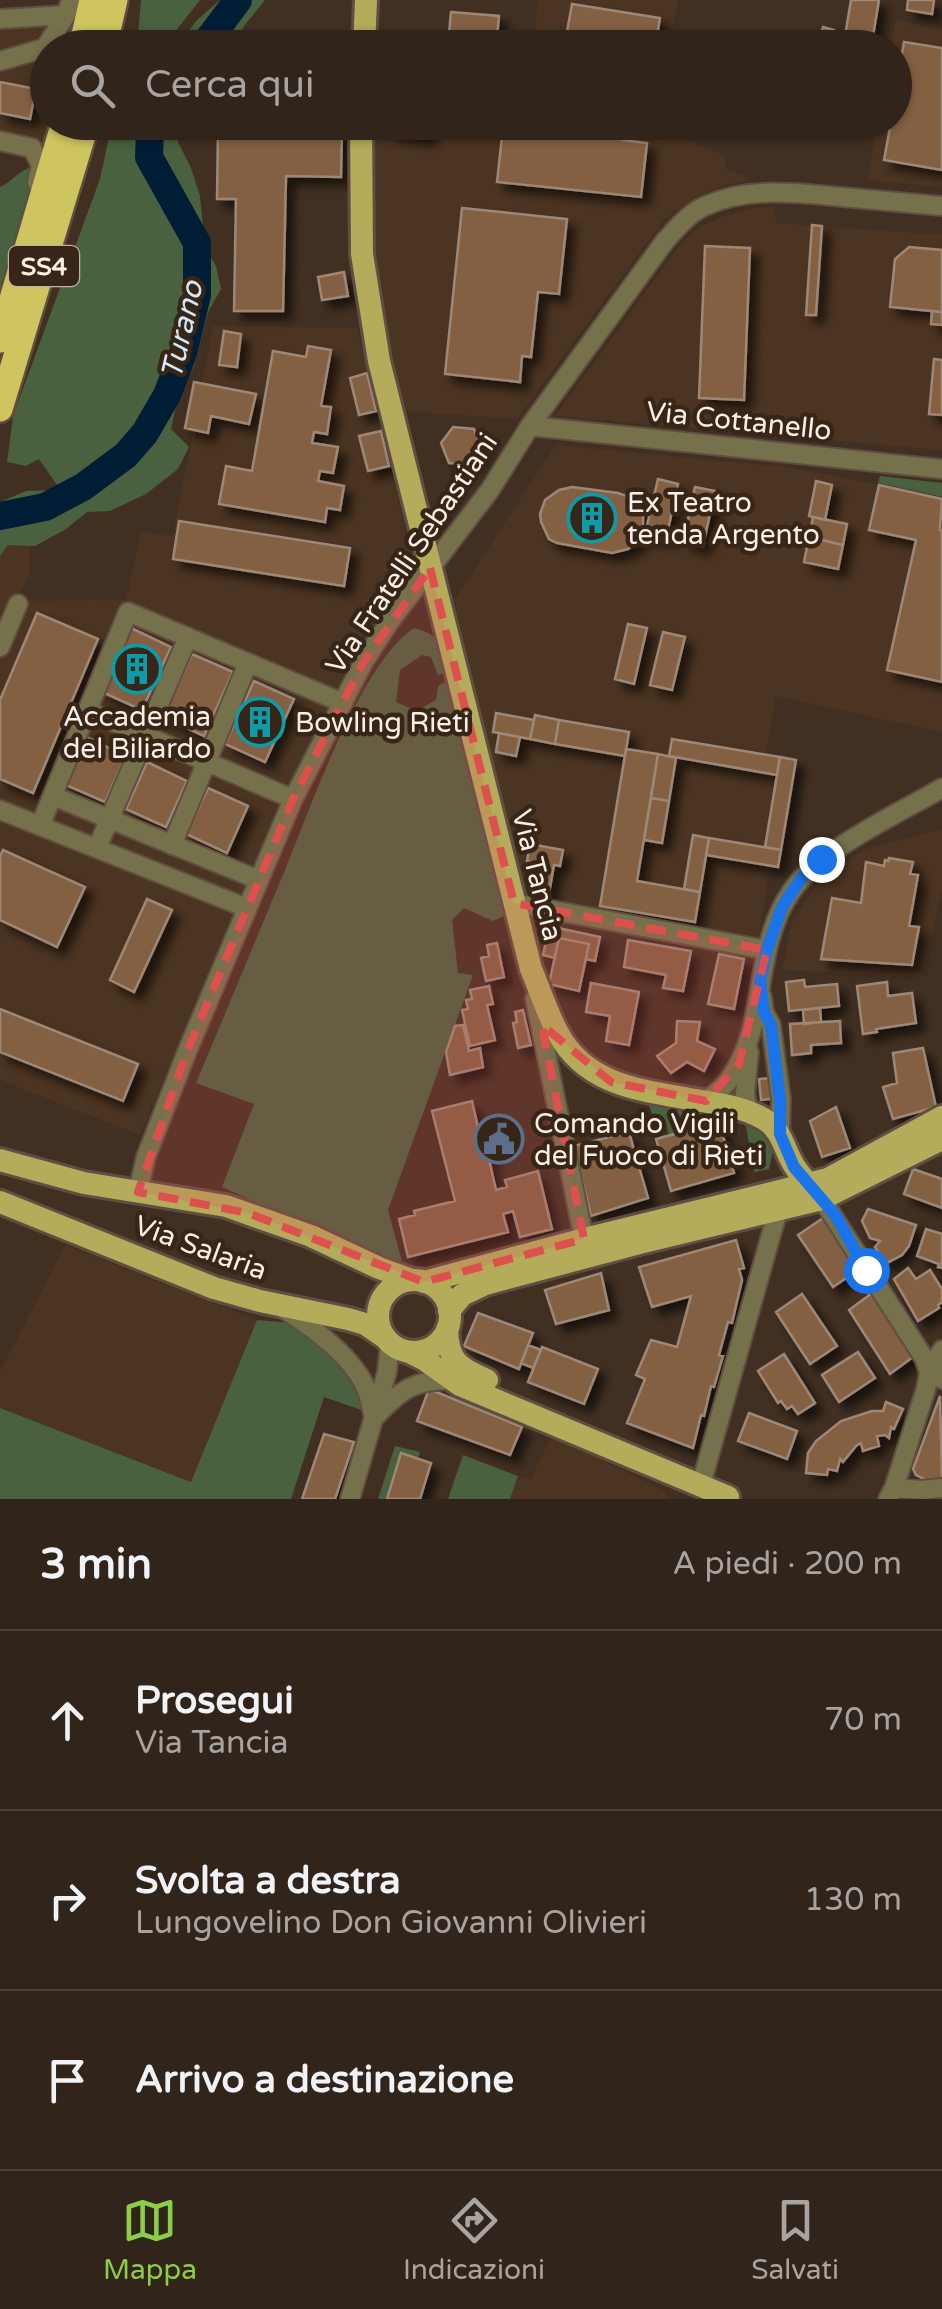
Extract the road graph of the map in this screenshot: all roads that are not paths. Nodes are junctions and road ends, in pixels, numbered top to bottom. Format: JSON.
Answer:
{"nodes":[{"id":1,"x":92,"y":0,"type":"edge"},
{"id":2,"x":115,"y":0,"type":"edge"},
{"id":3,"x":366,"y":0,"type":"edge"},
{"id":4,"x":68,"y":8,"type":"edge"},
{"id":5,"x":0,"y":18,"type":"edge"},
{"id":6,"x":56,"y":30,"type":"edge"},
{"id":7,"x":85,"y":30,"type":"edge"},
{"id":8,"x":108,"y":30,"type":"edge"},
{"id":9,"x":365,"y":30,"type":"edge"},
{"id":10,"x":30,"y":53,"type":"edge"},
{"id":11,"x":0,"y":61,"type":"edge"},
{"id":12,"x":59,"y":140,"type":"edge"},
{"id":13,"x":83,"y":140,"type":"edge"},
{"id":14,"x":362,"y":140,"type":"edge"},
{"id":15,"x":0,"y":141,"type":"edge"},
{"id":16,"x":942,"y":206,"type":"edge"},
{"id":17,"x":24,"y":260,"type":"junction"},
{"id":18,"x":0,"y":340,"type":"edge"},
{"id":19,"x":0,"y":409,"type":"edge"},
{"id":20,"x":530,"y":426,"type":"junction"},
{"id":21,"x":942,"y":468,"type":"edge"},
{"id":22,"x":430,"y":568,"type":"junction"},
{"id":23,"x":18,"y":604,"type":"dead end"},
{"id":24,"x":188,"y":637,"type":"junction"},
{"id":25,"x":0,"y":647,"type":"edge"},
{"id":26,"x":248,"y":663,"type":"junction"},
{"id":27,"x":342,"y":703,"type":"junction"},
{"id":28,"x":88,"y":711,"type":"junction"},
{"id":29,"x":145,"y":736,"type":"junction"},
{"id":30,"x":207,"y":762,"type":"junction"},
{"id":31,"x":942,"y":788,"type":"edge"},
{"id":32,"x":53,"y":796,"type":"junction"},
{"id":33,"x":293,"y":799,"type":"junction"},
{"id":34,"x":0,"y":810,"type":"edge"},
{"id":35,"x":109,"y":819,"type":"junction"},
{"id":36,"x":40,"y":826,"type":"junction"},
{"id":37,"x":172,"y":845,"type":"junction"},
{"id":38,"x":97,"y":848,"type":"junction"},
{"id":39,"x":259,"y":880,"type":"junction"},
{"id":40,"x":514,"y":903,"type":"junction"},
{"id":41,"x":248,"y":908,"type":"junction"},
{"id":42,"x":767,"y":950,"type":"junction"},
{"id":43,"x":532,"y":968,"type":"junction"},
{"id":44,"x":760,"y":981,"type":"junction"},
{"id":45,"x":750,"y":1036,"type":"junction"},
{"id":46,"x":706,"y":1102,"type":"junction"},
{"id":47,"x":748,"y":1112,"type":"junction"},
{"id":48,"x":942,"y":1116,"type":"edge"},
{"id":49,"x":780,"y":1134,"type":"junction"},
{"id":50,"x":942,"y":1139,"type":"edge"},
{"id":51,"x":0,"y":1160,"type":"edge"},
{"id":52,"x":815,"y":1191,"type":"junction"},
{"id":53,"x":138,"y":1192,"type":"junction"},
{"id":54,"x":0,"y":1202,"type":"edge"},
{"id":55,"x":774,"y":1202,"type":"junction"},
{"id":56,"x":584,"y":1239,"type":"junction"},
{"id":57,"x":418,"y":1281,"type":"junction"},
{"id":58,"x":276,"y":1304,"type":"junction"},
{"id":59,"x":448,"y":1320,"type":"junction"},
{"id":60,"x":394,"y":1344,"type":"junction"},
{"id":61,"x":942,"y":1350,"type":"edge"},
{"id":62,"x":935,"y":1376,"type":"edge"},
{"id":63,"x":450,"y":1380,"type":"junction"},
{"id":64,"x":374,"y":1420,"type":"junction"},
{"id":65,"x":696,"y":1486,"type":"edge"},
{"id":66,"x":942,"y":1488,"type":"edge"},
{"id":67,"x":891,"y":1493,"type":"edge"},
{"id":68,"x":729,"y":1498,"type":"edge"},
{"id":69,"x":350,"y":1499,"type":"edge"}],
"edges":[{"from":1,"to":7,"type":"highway"},
{"from":2,"to":8,"type":"highway"},
{"from":3,"to":9,"type":"main road"},
{"from":4,"to":5,"type":"street"},
{"from":4,"to":6,"type":"street"},
{"from":10,"to":11,"type":"street"},
{"from":12,"to":17,"type":"highway","number":"SS4"},
{"from":13,"to":19,"type":"highway","number":"SS4"},
{"from":14,"to":22,"type":"main road","name":"Via Tancia"},
{"from":15,"to":17,"type":"street"},
{"from":16,"to":20,"type":"street","name":"Via Fratelli Sebastiani"},
{"from":17,"to":18,"type":"highway","number":"SS4"},
{"from":20,"to":21,"type":"street","name":"Via Cottanello"},
{"from":20,"to":22,"type":"street","name":"Via Fratelli Sebastiani"},
{"from":22,"to":27,"type":"street","name":"Via Fratelli Sebastiani"},
{"from":22,"to":40,"type":"main road","name":"Via Tancia"},
{"from":23,"to":25,"type":"street"},
{"from":24,"to":26,"type":"street"},
{"from":24,"to":28,"type":"street"},
{"from":24,"to":29,"type":"street"},
{"from":26,"to":27,"type":"street"},
{"from":26,"to":30,"type":"street"},
{"from":27,"to":33,"type":"street","name":"Via Fratelli Sebastiani"},
{"from":28,"to":29,"type":"street"},
{"from":28,"to":32,"type":"street"},
{"from":29,"to":30,"type":"street"},
{"from":29,"to":35,"type":"street"},
{"from":30,"to":33,"type":"street"},
{"from":30,"to":37,"type":"street"},
{"from":31,"to":42,"type":"street"},
{"from":32,"to":35,"type":"street"},
{"from":32,"to":36,"type":"street"},
{"from":33,"to":39,"type":"street","name":"Via Fratelli Sebastiani"},
{"from":34,"to":36,"type":"street"},
{"from":35,"to":37,"type":"street"},
{"from":35,"to":38,"type":"street"},
{"from":36,"to":38,"type":"street"},
{"from":37,"to":39,"type":"street"},
{"from":38,"to":41,"type":"street"},
{"from":39,"to":41,"type":"street","name":"Via Fratelli Sebastiani"},
{"from":40,"to":42,"type":"street"},
{"from":40,"to":43,"type":"main road","name":"Via Tancia"},
{"from":41,"to":53,"type":"street","name":"Via Fratelli Sebastiani"},
{"from":42,"to":44,"type":"street"},
{"from":43,"to":46,"type":"main road","name":"Via Tancia"},
{"from":43,"to":56,"type":"street"},
{"from":44,"to":45,"type":"street"},
{"from":44,"to":49,"type":"street"},
{"from":45,"to":46,"type":"street"},
{"from":45,"to":47,"type":"street"},
{"from":46,"to":47,"type":"main road","name":"Via Tancia"},
{"from":47,"to":49,"type":"main road","name":"Via Tancia"},
{"from":48,"to":52,"type":"main road"},
{"from":49,"to":52,"type":"main road","name":"Via Tancia"},
{"from":49,"to":55,"type":"main road"},
{"from":50,"to":52,"type":"main road"},
{"from":51,"to":53,"type":"main road"},
{"from":52,"to":55,"type":"main road"},
{"from":52,"to":62,"type":"street","name":"Via Tancia"},
{"from":53,"to":57,"type":"main road"},
{"from":54,"to":58,"type":"main road","name":"Via Salaria"},
{"from":55,"to":56,"type":"main road"},
{"from":55,"to":59,"type":"main road"},
{"from":55,"to":65,"type":"street"},
{"from":56,"to":57,"type":"main road"},
{"from":57,"to":59,"type":"main road"},
{"from":57,"to":60,"type":"main road"},
{"from":58,"to":60,"type":"main road","name":"Via Salaria"},
{"from":58,"to":64,"type":"street"},
{"from":59,"to":60,"type":"main road"},
{"from":59,"to":65,"type":"main road","name":"Via Salaria"},
{"from":60,"to":63,"type":"main road","name":"Via Salaria"},
{"from":60,"to":64,"type":"street"},
{"from":61,"to":62,"type":"street"},
{"from":62,"to":67,"type":"street"},
{"from":63,"to":64,"type":"street"},
{"from":63,"to":65,"type":"main road","name":"Via Salaria"},
{"from":64,"to":69,"type":"street"},
{"from":65,"to":68,"type":"main road","name":"Via Salaria"},
{"from":66,"to":67,"type":"street"}]}
